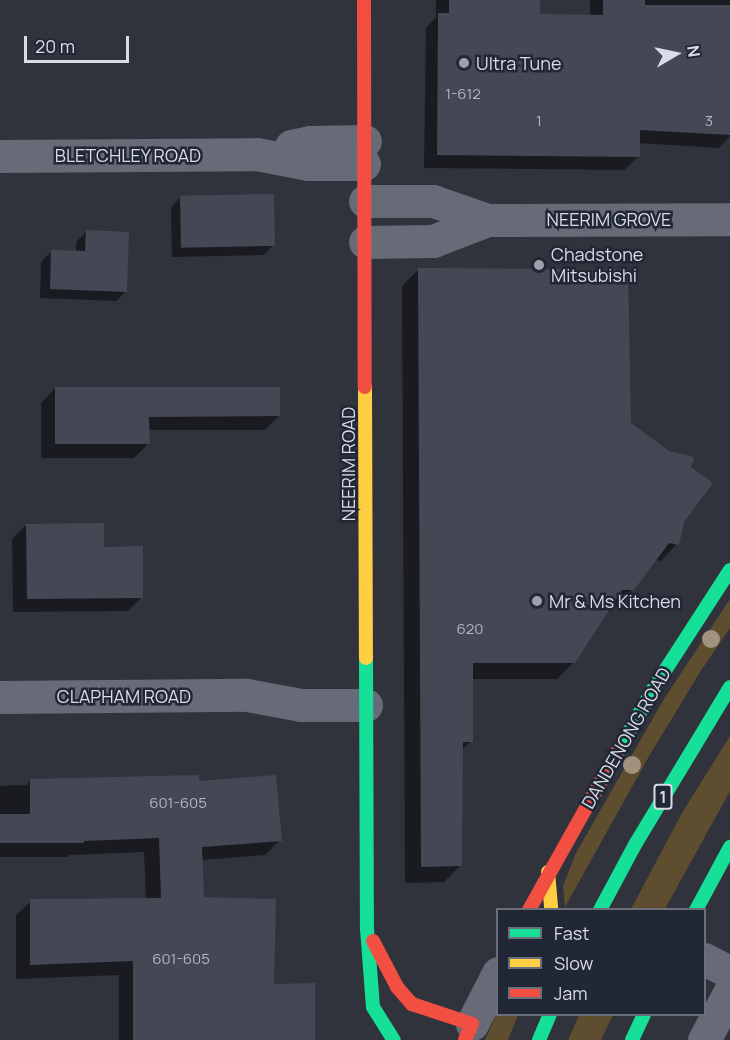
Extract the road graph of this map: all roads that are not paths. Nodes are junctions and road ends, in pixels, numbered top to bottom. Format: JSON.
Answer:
{"nodes":[{"id":1,"x":364,"y":0,"type":"edge"},
{"id":2,"x":364,"y":152,"type":"junction"},
{"id":3,"x":0,"y":156,"type":"edge"},
{"id":4,"x":365,"y":201,"type":"junction"},
{"id":5,"x":730,"y":219,"type":"edge"},
{"id":6,"x":488,"y":220,"type":"junction"},
{"id":7,"x":365,"y":242,"type":"junction"},
{"id":8,"x":730,"y":570,"type":"edge"},
{"id":9,"x":730,"y":687,"type":"edge"},
{"id":10,"x":366,"y":693,"type":"junction"},
{"id":11,"x":0,"y":697,"type":"edge"},
{"id":12,"x":730,"y":847,"type":"edge"},
{"id":13,"x":548,"y":872,"type":"junction"},
{"id":14,"x":530,"y":908,"type":"edge"},
{"id":15,"x":552,"y":908,"type":"edge"},
{"id":16,"x":601,"y":908,"type":"edge"},
{"id":17,"x":697,"y":908,"type":"edge"},
{"id":18,"x":367,"y":929,"type":"junction"},
{"id":19,"x":706,"y":960,"type":"edge"},
{"id":20,"x":730,"y":972,"type":"edge"},
{"id":21,"x":496,"y":977,"type":"edge"},
{"id":22,"x":730,"y":991,"type":"edge"},
{"id":23,"x":549,"y":1016,"type":"edge"},
{"id":24,"x":643,"y":1016,"type":"edge"},
{"id":25,"x":469,"y":1032,"type":"edge"},
{"id":26,"x":394,"y":1040,"type":"edge"},
{"id":27,"x":539,"y":1040,"type":"edge"},
{"id":28,"x":632,"y":1040,"type":"edge"},
{"id":29,"x":704,"y":1040,"type":"edge"}],
"edges":[{"from":1,"to":2,"type":"main road","name":"NEERIM ROAD"},
{"from":2,"to":3,"type":"street","name":"BLETCHLEY ROAD"},
{"from":2,"to":4,"type":"main road","name":"NEERIM ROAD"},
{"from":4,"to":6,"type":"street","name":"NEERIM GROVE"},
{"from":4,"to":7,"type":"main road","name":"NEERIM ROAD"},
{"from":5,"to":6,"type":"street","name":"NEERIM GROVE"},
{"from":6,"to":7,"type":"street","name":"NEERIM GROVE"},
{"from":7,"to":10,"type":"main road","name":"NEERIM ROAD"},
{"from":8,"to":13,"type":"main road","name":"DANDENONG ROAD"},
{"from":9,"to":16,"type":"main road","number":"1"},
{"from":10,"to":11,"type":"street","name":"CLAPHAM ROAD"},
{"from":10,"to":18,"type":"main road","name":"NEERIM ROAD"},
{"from":12,"to":17,"type":"main road"},
{"from":13,"to":14,"type":"main road","name":"DANDENONG ROAD"},
{"from":13,"to":15,"type":"main road"},
{"from":18,"to":25,"type":"main road","name":"NEERIM ROAD"},
{"from":18,"to":26,"type":"main road","name":"NEERIM ROAD"},
{"from":19,"to":20,"type":"street"},
{"from":21,"to":25,"type":"street"},
{"from":22,"to":29,"type":"street"},
{"from":23,"to":27,"type":"main road"},
{"from":24,"to":28,"type":"main road"}]}
